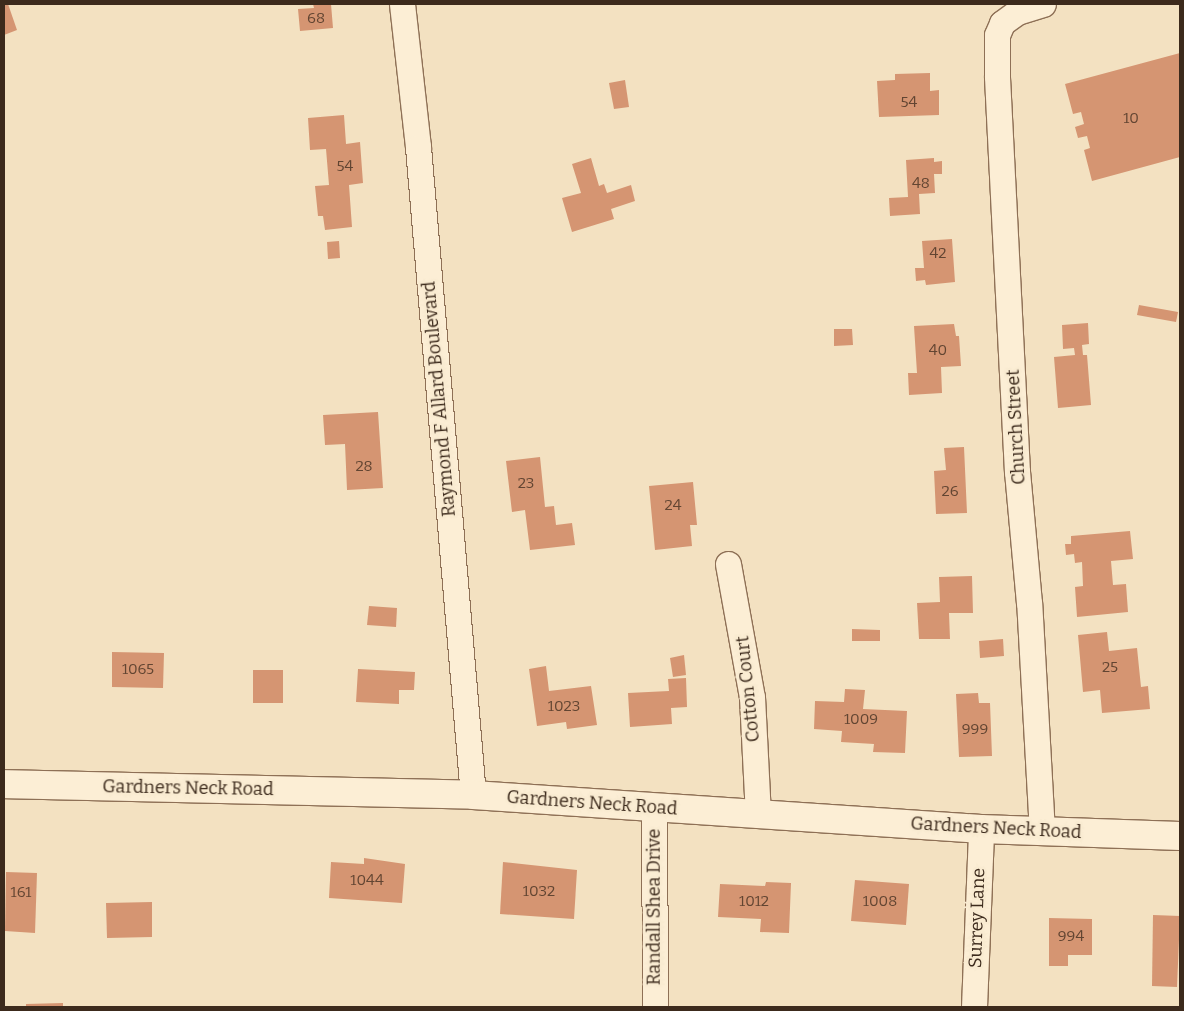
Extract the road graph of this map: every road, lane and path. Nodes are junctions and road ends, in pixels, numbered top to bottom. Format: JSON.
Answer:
{"nodes":[{"id":1,"x":402,"y":4,"type":"edge"},
{"id":2,"x":1043,"y":4,"type":"edge"},
{"id":3,"x":728,"y":564,"type":"dead end"},
{"id":4,"x":4,"y":784,"type":"edge"},
{"id":5,"x":473,"y":795,"type":"junction"},
{"id":6,"x":654,"y":807,"type":"junction"},
{"id":7,"x":758,"y":815,"type":"junction"},
{"id":8,"x":981,"y":829,"type":"junction"},
{"id":9,"x":1042,"y":832,"type":"junction"},
{"id":10,"x":1180,"y":836,"type":"edge"},
{"id":11,"x":655,"y":1007,"type":"edge"},
{"id":12,"x":974,"y":1007,"type":"edge"}],
"edges":[{"from":1,"to":5,"type":"street","name":"Raymond F Allard Boulevard"},
{"from":2,"to":9,"type":"street","name":"Church Street"},
{"from":3,"to":7,"type":"street","name":"Cotton Court"},
{"from":4,"to":5,"type":"street","name":"Gardners Neck Road"},
{"from":5,"to":6,"type":"street","name":"Gardners Neck Road"},
{"from":6,"to":7,"type":"street","name":"Gardners Neck Road"},
{"from":6,"to":11,"type":"street","name":"Randall Shea Drive"},
{"from":7,"to":8,"type":"street","name":"Gardners Neck Road"},
{"from":8,"to":9,"type":"street","name":"Gardners Neck Road"},
{"from":8,"to":12,"type":"street","name":"Surrey Lane"},
{"from":9,"to":10,"type":"street","name":"Gardners Neck Road"}]}
